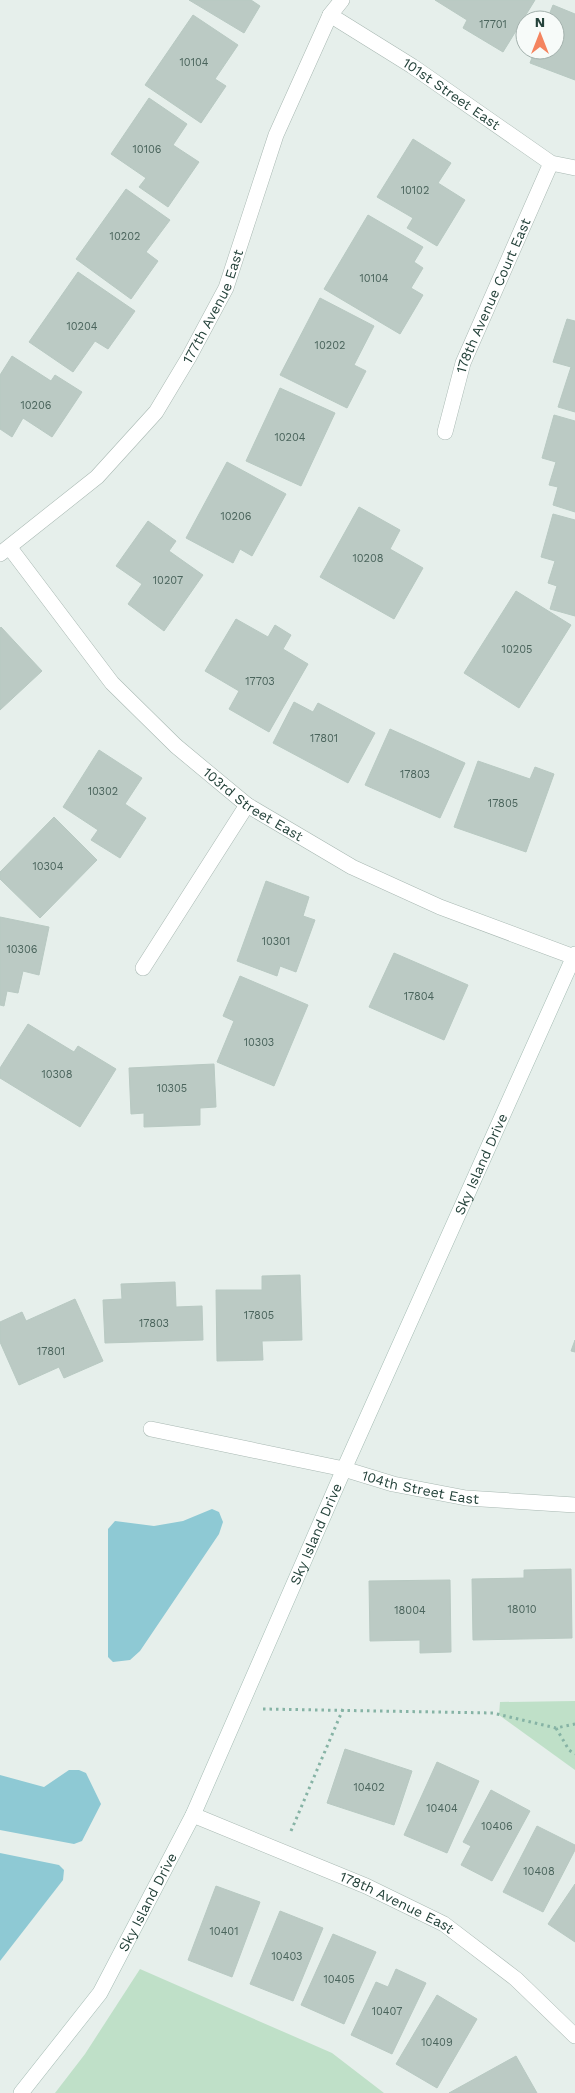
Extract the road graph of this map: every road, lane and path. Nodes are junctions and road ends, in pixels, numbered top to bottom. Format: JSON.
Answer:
{"nodes":[{"id":1,"x":342,"y":0,"type":"edge"},
{"id":2,"x":330,"y":15,"type":"junction"},
{"id":3,"x":551,"y":163,"type":"junction"},
{"id":4,"x":575,"y":168,"type":"edge"},
{"id":5,"x":445,"y":432,"type":"dead end"},
{"id":6,"x":5,"y":551,"type":"edge"},
{"id":7,"x":247,"y":805,"type":"junction"},
{"id":8,"x":574,"y":956,"type":"edge"},
{"id":9,"x":143,"y":968,"type":"dead end"},
{"id":10,"x":151,"y":1429,"type":"dead end"},
{"id":11,"x":344,"y":1469,"type":"junction"},
{"id":12,"x":575,"y":1505,"type":"edge"},
{"id":13,"x":239,"y":1709,"type":"junction"},
{"id":14,"x":342,"y":1709,"type":"junction"},
{"id":15,"x":575,"y":1724,"type":"edge"},
{"id":16,"x":556,"y":1728,"type":"junction"},
{"id":17,"x":575,"y":1754,"type":"edge"},
{"id":18,"x":193,"y":1815,"type":"junction"},
{"id":19,"x":282,"y":1852,"type":"junction"},
{"id":20,"x":575,"y":2036,"type":"edge"},
{"id":21,"x":22,"y":2093,"type":"edge"}],
"edges":[{"from":1,"to":2,"type":"street","name":"177th Avenue East"},
{"from":2,"to":3,"type":"street","name":"101st Street East"},
{"from":2,"to":6,"type":"street","name":"177th Avenue East"},
{"from":3,"to":4,"type":"street","name":"101st Street East"},
{"from":3,"to":5,"type":"street","name":"178th Avenue Court East"},
{"from":6,"to":7,"type":"street","name":"103rd Street East"},
{"from":7,"to":8,"type":"street","name":"103rd Street East"},
{"from":7,"to":9,"type":"street"},
{"from":8,"to":11,"type":"street","name":"Sky Island Drive"},
{"from":10,"to":11,"type":"street","name":"104th Street East"},
{"from":11,"to":12,"type":"street","name":"104th Street East"},
{"from":11,"to":13,"type":"street","name":"Sky Island Drive"},
{"from":13,"to":14,"type":"path"},
{"from":13,"to":18,"type":"street","name":"Sky Island Drive"},
{"from":14,"to":16,"type":"path"},
{"from":14,"to":19,"type":"path"},
{"from":15,"to":16,"type":"path"},
{"from":16,"to":17,"type":"path"},
{"from":18,"to":19,"type":"street","name":"178th Avenue East"},
{"from":18,"to":21,"type":"street","name":"Sky Island Drive"},
{"from":19,"to":20,"type":"street","name":"178th Avenue East"}]}
